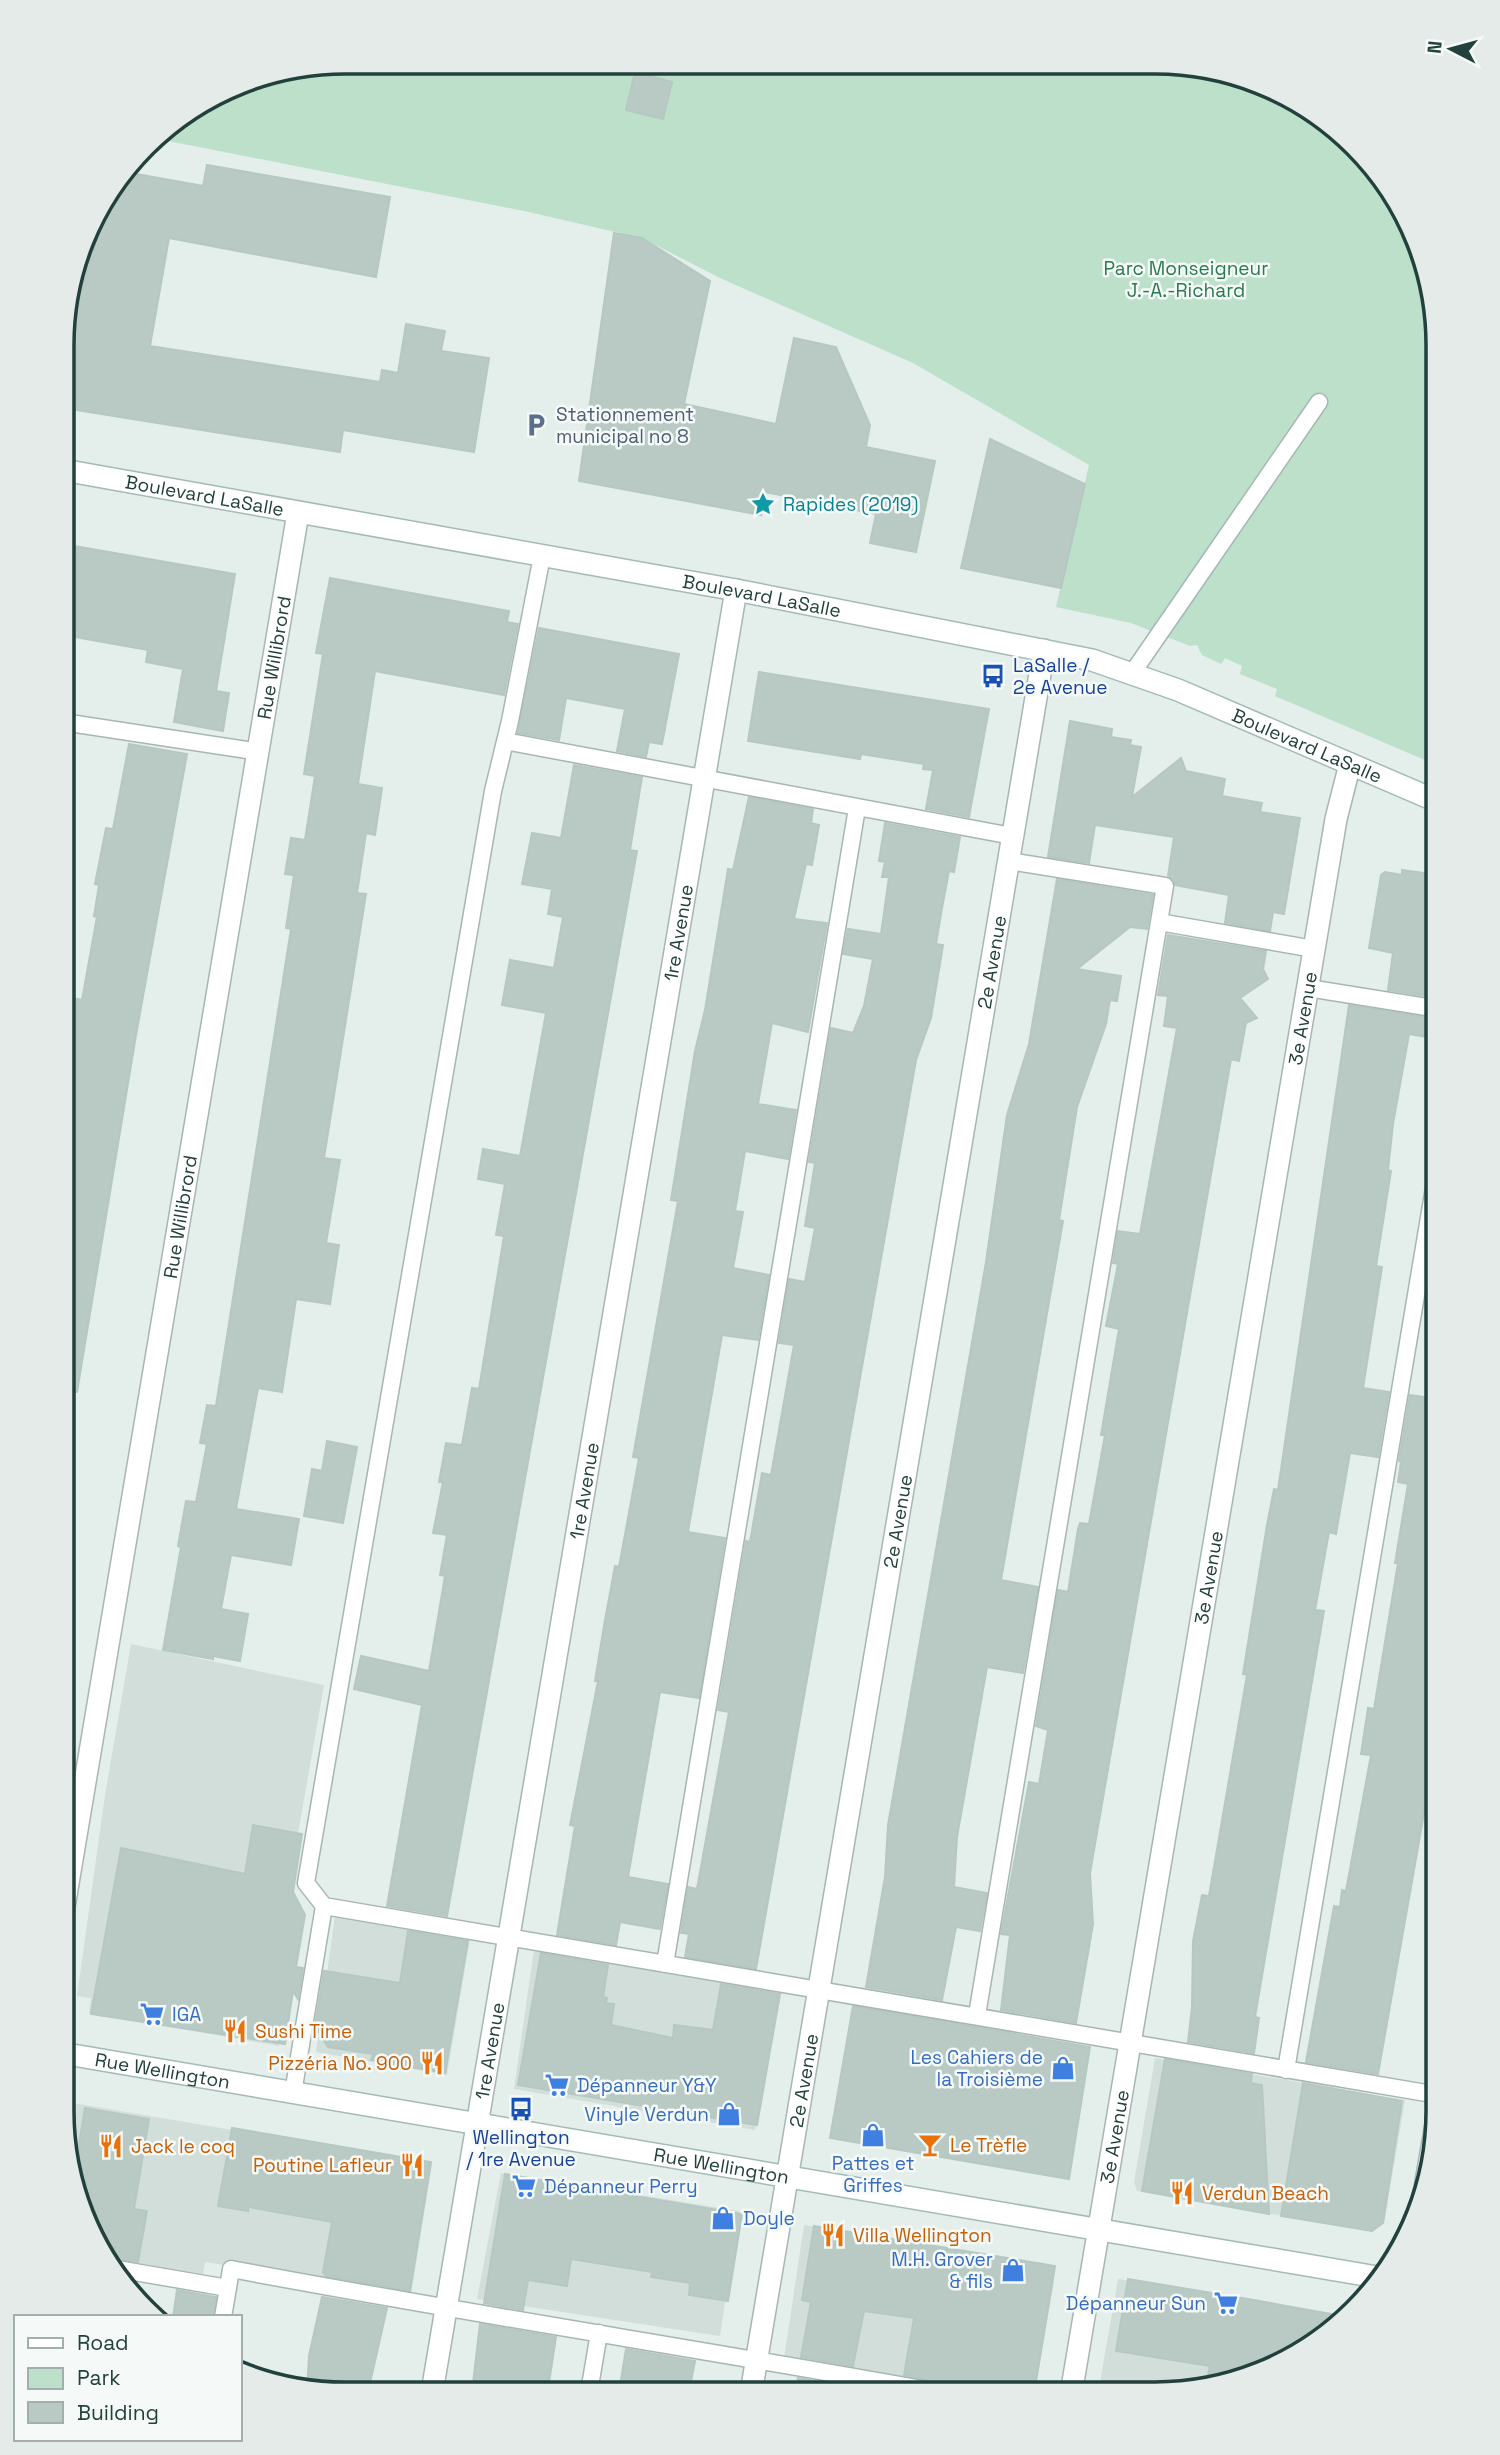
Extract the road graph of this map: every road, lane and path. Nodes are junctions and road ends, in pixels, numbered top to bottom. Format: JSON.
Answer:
{"nodes":[{"id":1,"x":1319,"y":402,"type":"dead end"},
{"id":2,"x":74,"y":472,"type":"edge"},
{"id":3,"x":298,"y":513,"type":"junction"},
{"id":4,"x":542,"y":556,"type":"junction"},
{"id":5,"x":736,"y":590,"type":"junction"},
{"id":6,"x":1044,"y":650,"type":"junction"},
{"id":7,"x":1133,"y":672,"type":"junction"},
{"id":8,"x":74,"y":724,"type":"edge"},
{"id":9,"x":505,"y":741,"type":"junction"},
{"id":10,"x":260,"y":752,"type":"junction"},
{"id":11,"x":1350,"y":764,"type":"junction"},
{"id":12,"x":705,"y":776,"type":"junction"},
{"id":13,"x":1426,"y":797,"type":"edge"},
{"id":14,"x":857,"y":808,"type":"junction"},
{"id":15,"x":1012,"y":836,"type":"junction"},
{"id":16,"x":1009,"y":861,"type":"junction"},
{"id":17,"x":1159,"y":922,"type":"junction"},
{"id":18,"x":1314,"y":949,"type":"junction"},
{"id":19,"x":1308,"y":988,"type":"junction"},
{"id":20,"x":1426,"y":1007,"type":"edge"},
{"id":21,"x":1426,"y":1236,"type":"edge"},
{"id":22,"x":74,"y":1787,"type":"edge"},
{"id":23,"x":324,"y":1906,"type":"junction"},
{"id":24,"x":507,"y":1937,"type":"junction"},
{"id":25,"x":665,"y":1964,"type":"junction"},
{"id":26,"x":820,"y":1990,"type":"junction"},
{"id":27,"x":977,"y":2015,"type":"junction"},
{"id":28,"x":1130,"y":2045,"type":"junction"},
{"id":29,"x":74,"y":2055,"type":"edge"},
{"id":30,"x":1286,"y":2070,"type":"junction"},
{"id":31,"x":293,"y":2093,"type":"junction"},
{"id":32,"x":1426,"y":2093,"type":"edge"},
{"id":33,"x":478,"y":2125,"type":"junction"},
{"id":34,"x":788,"y":2177,"type":"junction"},
{"id":35,"x":1099,"y":2232,"type":"junction"},
{"id":36,"x":125,"y":2270,"type":"edge"},
{"id":37,"x":1371,"y":2276,"type":"edge"},
{"id":38,"x":228,"y":2288,"type":"junction"},
{"id":39,"x":446,"y":2310,"type":"junction"},
{"id":40,"x":223,"y":2315,"type":"edge"},
{"id":41,"x":599,"y":2333,"type":"junction"},
{"id":42,"x":757,"y":2361,"type":"junction"},
{"id":43,"x":434,"y":2382,"type":"edge"},
{"id":44,"x":591,"y":2382,"type":"edge"},
{"id":45,"x":753,"y":2382,"type":"edge"},
{"id":46,"x":870,"y":2382,"type":"edge"},
{"id":47,"x":1073,"y":2382,"type":"edge"}],
"edges":[{"from":1,"to":7,"type":"lane"},
{"from":2,"to":3,"type":"street","name":"Boulevard LaSalle"},
{"from":3,"to":4,"type":"street","name":"Boulevard LaSalle"},
{"from":3,"to":10,"type":"street","name":"Rue Willibrord"},
{"from":4,"to":5,"type":"street","name":"Boulevard LaSalle"},
{"from":4,"to":9,"type":"lane"},
{"from":5,"to":6,"type":"street","name":"Boulevard LaSalle"},
{"from":5,"to":12,"type":"street","name":"1re Avenue"},
{"from":6,"to":7,"type":"street","name":"Boulevard LaSalle"},
{"from":6,"to":15,"type":"street","name":"2e Avenue"},
{"from":7,"to":11,"type":"street","name":"Boulevard LaSalle"},
{"from":8,"to":10,"type":"lane"},
{"from":9,"to":12,"type":"lane"},
{"from":9,"to":23,"type":"lane"},
{"from":10,"to":22,"type":"street","name":"Rue Willibrord"},
{"from":11,"to":13,"type":"street","name":"Boulevard LaSalle"},
{"from":11,"to":18,"type":"street","name":"3e Avenue"},
{"from":12,"to":14,"type":"lane"},
{"from":12,"to":24,"type":"street","name":"1re Avenue"},
{"from":14,"to":15,"type":"lane"},
{"from":14,"to":25,"type":"lane"},
{"from":15,"to":16,"type":"street","name":"2e Avenue"},
{"from":16,"to":17,"type":"lane"},
{"from":16,"to":26,"type":"street","name":"2e Avenue"},
{"from":17,"to":18,"type":"lane"},
{"from":17,"to":27,"type":"lane"},
{"from":18,"to":19,"type":"street","name":"3e Avenue"},
{"from":19,"to":20,"type":"lane"},
{"from":19,"to":28,"type":"street","name":"3e Avenue"},
{"from":21,"to":30,"type":"lane"},
{"from":23,"to":24,"type":"lane"},
{"from":23,"to":31,"type":"lane"},
{"from":24,"to":25,"type":"lane"},
{"from":24,"to":33,"type":"street","name":"1re Avenue"},
{"from":25,"to":26,"type":"lane"},
{"from":26,"to":27,"type":"lane"},
{"from":26,"to":34,"type":"street","name":"2e Avenue"},
{"from":27,"to":28,"type":"lane"},
{"from":28,"to":30,"type":"lane"},
{"from":28,"to":35,"type":"street","name":"3e Avenue"},
{"from":29,"to":31,"type":"street","name":"Rue Wellington"},
{"from":30,"to":32,"type":"lane"},
{"from":31,"to":33,"type":"street","name":"Rue Wellington"},
{"from":33,"to":34,"type":"street","name":"Rue Wellington"},
{"from":33,"to":39,"type":"street","name":"1re Avenue"},
{"from":34,"to":35,"type":"street","name":"Rue Wellington"},
{"from":34,"to":42,"type":"street","name":"2e Avenue"},
{"from":35,"to":37,"type":"street","name":"Rue Wellington"},
{"from":35,"to":47,"type":"street","name":"3e Avenue"},
{"from":36,"to":38,"type":"lane"},
{"from":38,"to":39,"type":"lane"},
{"from":38,"to":40,"type":"lane"},
{"from":39,"to":41,"type":"lane"},
{"from":39,"to":43,"type":"street","name":"1re Avenue"},
{"from":41,"to":42,"type":"lane"},
{"from":41,"to":44,"type":"lane"},
{"from":42,"to":45,"type":"street","name":"2e Avenue"},
{"from":42,"to":46,"type":"lane"}]}
